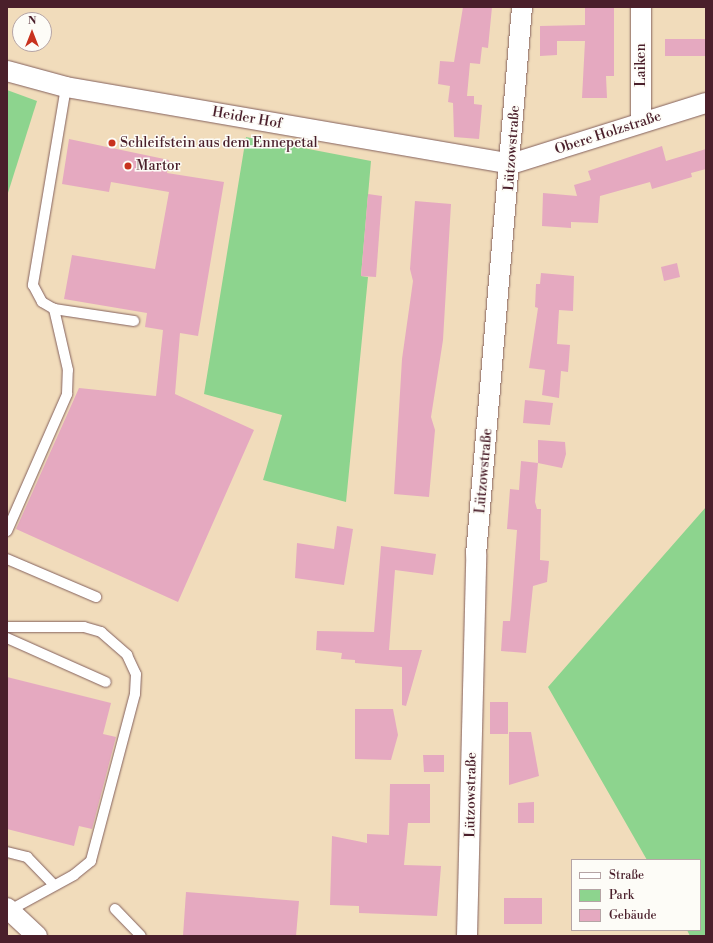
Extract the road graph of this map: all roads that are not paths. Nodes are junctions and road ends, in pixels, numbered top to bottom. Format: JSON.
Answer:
{"nodes":[{"id":1,"x":522,"y":7,"type":"edge"},
{"id":2,"x":641,"y":7,"type":"edge"},
{"id":3,"x":7,"y":71,"type":"edge"},
{"id":4,"x":66,"y":88,"type":"junction"},
{"id":5,"x":706,"y":103,"type":"edge"},
{"id":6,"x":641,"y":122,"type":"junction"},
{"id":7,"x":511,"y":164,"type":"junction"},
{"id":8,"x":54,"y":309,"type":"junction"},
{"id":9,"x":134,"y":321,"type":"dead end"},
{"id":10,"x":7,"y":531,"type":"edge"},
{"id":11,"x":7,"y":558,"type":"edge"},
{"id":12,"x":96,"y":597,"type":"dead end"},
{"id":13,"x":7,"y":627,"type":"edge"},
{"id":14,"x":7,"y":638,"type":"edge"},
{"id":15,"x":106,"y":682,"type":"dead end"},
{"id":16,"x":7,"y":852,"type":"edge"},
{"id":17,"x":53,"y":884,"type":"junction"},
{"id":18,"x":9,"y":909,"type":"edge"},
{"id":19,"x":115,"y":909,"type":"dead end"},
{"id":20,"x":37,"y":936,"type":"edge"},
{"id":21,"x":141,"y":936,"type":"edge"},
{"id":22,"x":467,"y":936,"type":"edge"}],
"edges":[{"from":1,"to":7,"type":"street","name":"Lützowstraße"},
{"from":2,"to":6,"type":"street","name":"Laiken"},
{"from":3,"to":4,"type":"street","name":"Heider Hof"},
{"from":4,"to":7,"type":"street","name":"Heider Hof"},
{"from":4,"to":8,"type":"lane"},
{"from":5,"to":6,"type":"street","name":"Obere Holzstraße"},
{"from":6,"to":7,"type":"street","name":"Obere Holzstraße"},
{"from":7,"to":22,"type":"street","name":"Lützowstraße"},
{"from":8,"to":9,"type":"lane"},
{"from":8,"to":10,"type":"lane"},
{"from":11,"to":12,"type":"lane"},
{"from":13,"to":17,"type":"lane"},
{"from":14,"to":15,"type":"lane"},
{"from":16,"to":17,"type":"lane"},
{"from":17,"to":18,"type":"lane"},
{"from":18,"to":20,"type":"street"},
{"from":19,"to":21,"type":"lane"}]}
